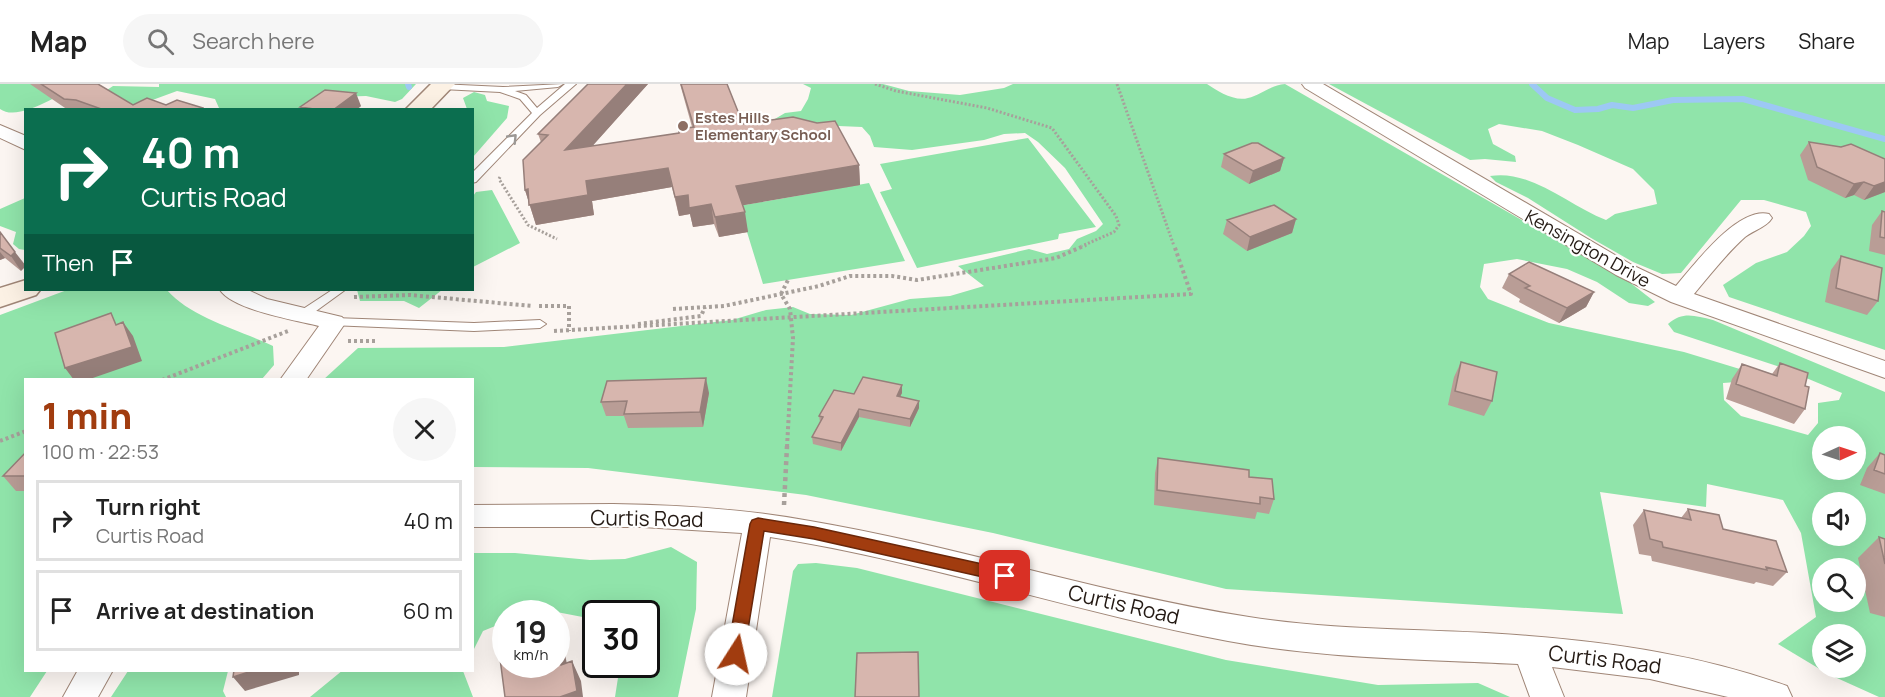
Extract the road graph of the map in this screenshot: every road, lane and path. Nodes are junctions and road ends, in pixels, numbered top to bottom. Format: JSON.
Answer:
{"nodes":[{"id":1,"x":558,"y":84,"type":"edge"},
{"id":2,"x":571,"y":84,"type":"edge"},
{"id":3,"x":876,"y":84,"type":"edge"},
{"id":4,"x":1117,"y":84,"type":"edge"},
{"id":5,"x":1311,"y":84,"type":"edge"},
{"id":6,"x":443,"y":85,"type":"edge"},
{"id":7,"x":501,"y":89,"type":"junction"},
{"id":8,"x":418,"y":108,"type":"edge"},
{"id":9,"x":537,"y":112,"type":"junction"},
{"id":10,"x":0,"y":131,"type":"edge"},
{"id":11,"x":24,"y":143,"type":"edge"},
{"id":12,"x":503,"y":173,"type":"dead end"},
{"id":13,"x":474,"y":178,"type":"edge"},
{"id":14,"x":1762,"y":218,"type":"dead end"},
{"id":15,"x":557,"y":239,"type":"dead end"},
{"id":16,"x":788,"y":280,"type":"dead end"},
{"id":17,"x":24,"y":290,"type":"edge"},
{"id":18,"x":233,"y":291,"type":"edge"},
{"id":19,"x":337,"y":291,"type":"edge"},
{"id":20,"x":781,"y":294,"type":"junction"},
{"id":21,"x":1678,"y":297,"type":"junction"},
{"id":22,"x":0,"y":298,"type":"edge"},
{"id":23,"x":705,"y":307,"type":"junction"},
{"id":24,"x":673,"y":309,"type":"dead end"},
{"id":25,"x":297,"y":322,"type":"junction"},
{"id":26,"x":542,"y":328,"type":"joint"},
{"id":27,"x":339,"y":331,"type":"junction"},
{"id":28,"x":377,"y":341,"type":"dead end"},
{"id":29,"x":1885,"y":370,"type":"edge"},
{"id":30,"x":167,"y":378,"type":"edge"},
{"id":31,"x":293,"y":378,"type":"edge"},
{"id":32,"x":24,"y":432,"type":"edge"},
{"id":33,"x":0,"y":441,"type":"edge"},
{"id":34,"x":784,"y":505,"type":"dead end"},
{"id":35,"x":474,"y":516,"type":"edge"},
{"id":36,"x":758,"y":524,"type":"junction"},
{"id":37,"x":1529,"y":650,"type":"junction"},
{"id":38,"x":96,"y":672,"type":"edge"},
{"id":39,"x":80,"y":697,"type":"edge"},
{"id":40,"x":729,"y":697,"type":"edge"},
{"id":41,"x":1547,"y":697,"type":"edge"},
{"id":42,"x":1775,"y":697,"type":"edge"}],
"edges":[{"from":1,"to":7,"type":"lane"},
{"from":2,"to":9,"type":"lane"},
{"from":3,"to":20,"type":"path"},
{"from":4,"to":26,"type":"path"},
{"from":5,"to":21,"type":"street","name":"Kensington Drive"},
{"from":6,"to":7,"type":"lane"},
{"from":6,"to":8,"type":"main road"},
{"from":7,"to":9,"type":"lane"},
{"from":13,"to":9,"type":"lane","one_way":true},
{"from":10,"to":11,"type":"street"},
{"from":12,"to":15,"type":"path"},
{"from":14,"to":21,"type":"street"},
{"from":16,"to":20,"type":"path"},
{"from":17,"to":22,"type":"main road"},
{"from":18,"to":25,"type":"street"},
{"from":19,"to":23,"type":"path"},
{"from":19,"to":25,"type":"lane"},
{"from":20,"to":23,"type":"path"},
{"from":20,"to":34,"type":"path"},
{"from":21,"to":29,"type":"street","name":"Kensington Drive"},
{"from":23,"to":24,"type":"path"},
{"from":25,"to":27,"type":"street"},
{"from":25,"to":30,"type":"path"},
{"from":26,"to":27,"type":"lane"},
{"from":27,"to":28,"type":"path"},
{"from":27,"to":31,"type":"street"},
{"from":32,"to":33,"type":"path"},
{"from":35,"to":36,"type":"street","name":"Curtis Road"},
{"from":36,"to":37,"type":"street","name":"Curtis Road"},
{"from":36,"to":40,"type":"street"},
{"from":37,"to":41,"type":"street"},
{"from":37,"to":42,"type":"street","name":"Curtis Road"},
{"from":38,"to":39,"type":"street"}]}
